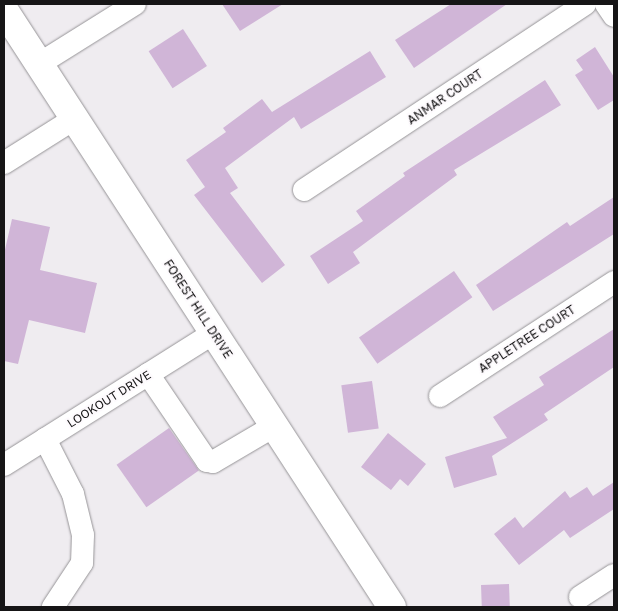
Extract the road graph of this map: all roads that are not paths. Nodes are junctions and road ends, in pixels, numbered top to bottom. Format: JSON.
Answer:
{"nodes":[{"id":1,"x":135,"y":4,"type":"edge"},
{"id":2,"x":585,"y":4,"type":"edge"},
{"id":3,"x":606,"y":4,"type":"edge"},
{"id":4,"x":4,"y":10,"type":"edge"},
{"id":5,"x":614,"y":16,"type":"edge"},
{"id":6,"x":39,"y":64,"type":"junction"},
{"id":7,"x":74,"y":119,"type":"junction"},
{"id":8,"x":4,"y":163,"type":"edge"},
{"id":9,"x":304,"y":190,"type":"dead end"},
{"id":10,"x":614,"y":282,"type":"edge"},
{"id":11,"x":214,"y":333,"type":"junction"},
{"id":12,"x":148,"y":374,"type":"junction"},
{"id":13,"x":440,"y":396,"type":"dead end"},
{"id":14,"x":274,"y":426,"type":"junction"},
{"id":15,"x":45,"y":438,"type":"junction"},
{"id":16,"x":4,"y":465,"type":"edge"},
{"id":17,"x":614,"y":574,"type":"edge"},
{"id":18,"x":580,"y":597,"type":"dead end"},
{"id":19,"x":53,"y":607,"type":"edge"},
{"id":20,"x":392,"y":607,"type":"edge"}],
"edges":[{"from":1,"to":6,"type":"street"},
{"from":2,"to":9,"type":"street","name":"ANMAR COURT"},
{"from":3,"to":5,"type":"street"},
{"from":4,"to":6,"type":"main road","name":"FOREST HILL DRIVE"},
{"from":6,"to":7,"type":"main road","name":"FOREST HILL DRIVE"},
{"from":7,"to":8,"type":"street"},
{"from":7,"to":11,"type":"main road","name":"FOREST HILL DRIVE"},
{"from":10,"to":13,"type":"street","name":"APPLETREE COURT"},
{"from":11,"to":12,"type":"street","name":"LOOKOUT DRIVE"},
{"from":11,"to":14,"type":"main road","name":"FOREST HILL DRIVE"},
{"from":12,"to":14,"type":"street"},
{"from":12,"to":15,"type":"street","name":"LOOKOUT DRIVE"},
{"from":14,"to":20,"type":"main road","name":"FOREST HILL DRIVE"},
{"from":15,"to":16,"type":"street","name":"LOOKOUT DRIVE"},
{"from":15,"to":19,"type":"street"},
{"from":17,"to":18,"type":"street"}]}
